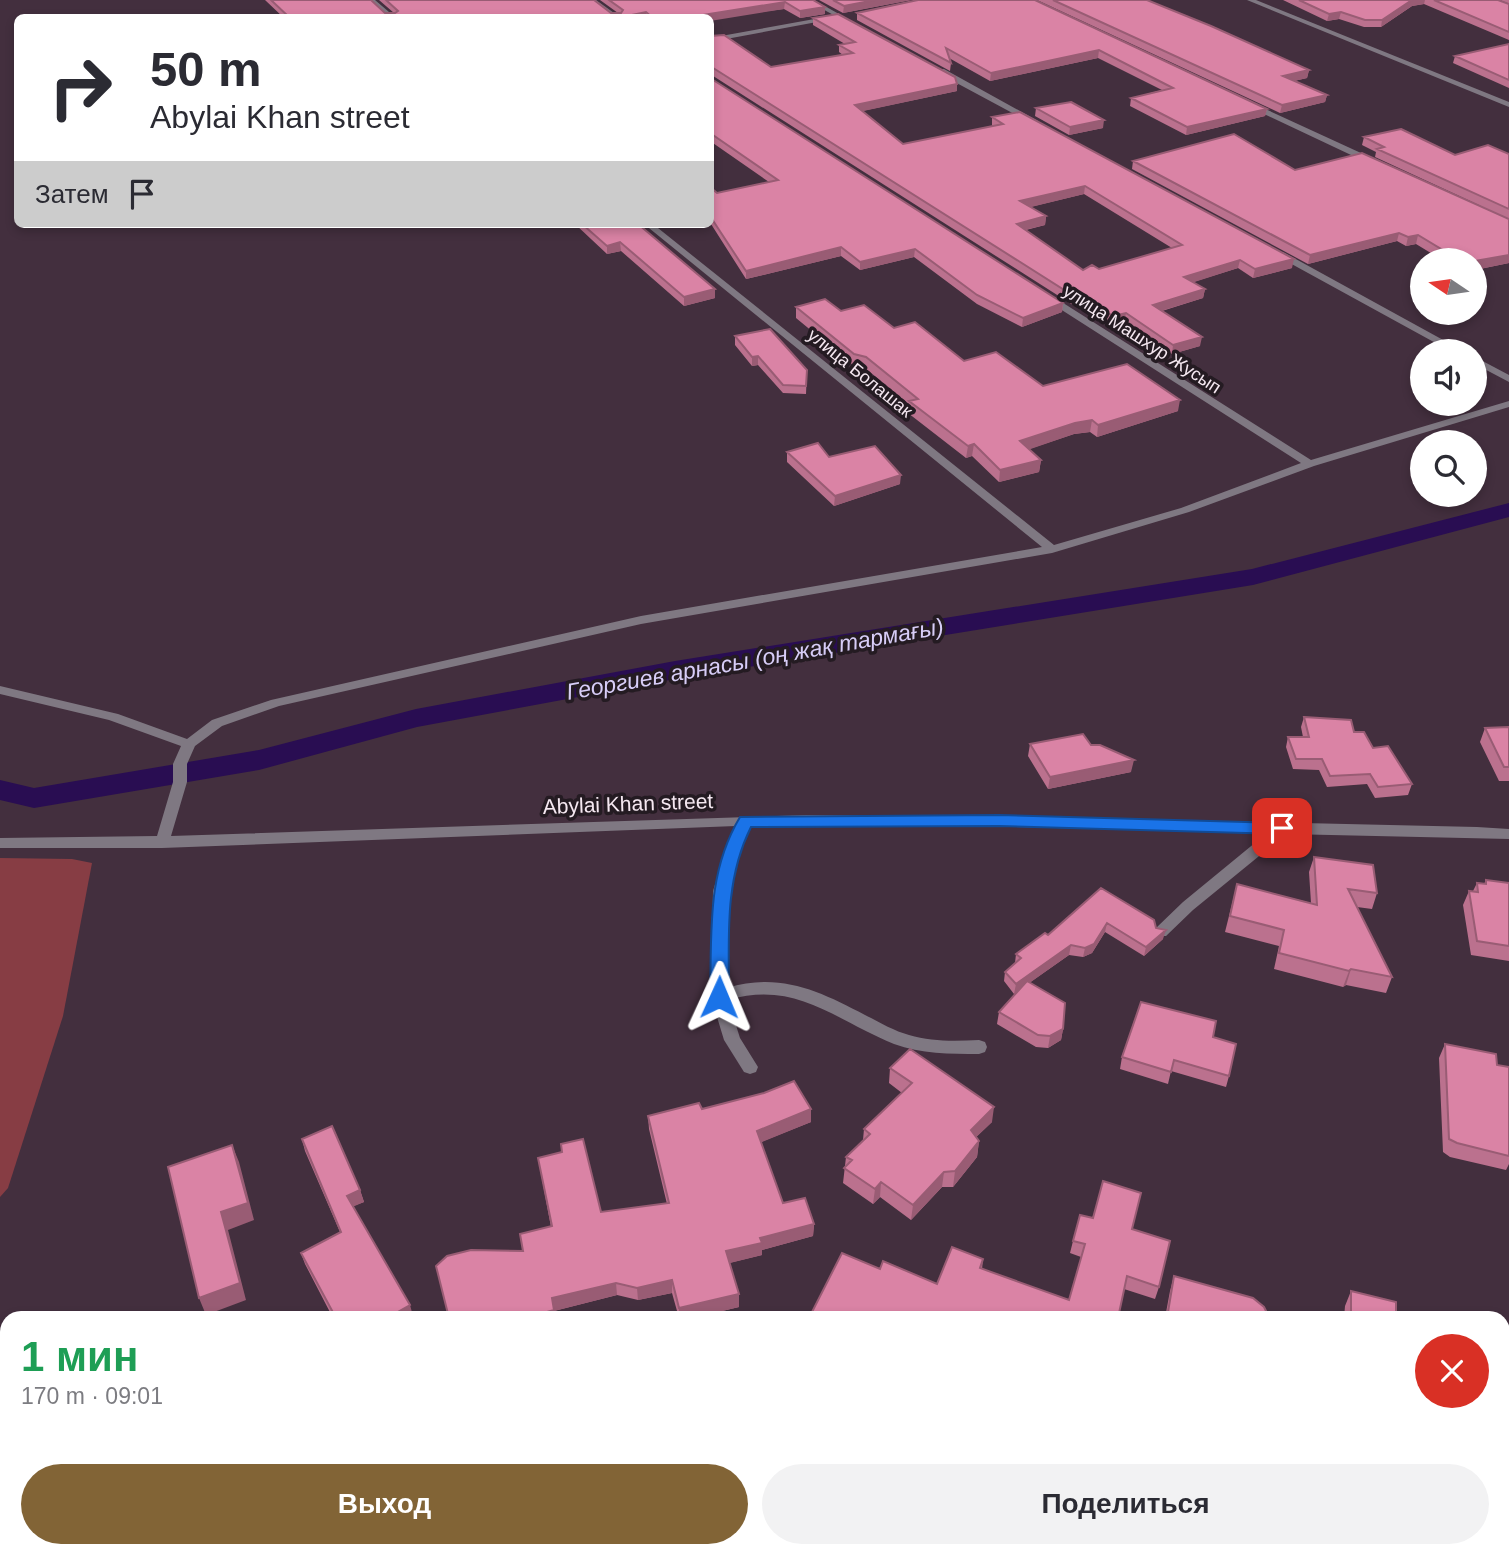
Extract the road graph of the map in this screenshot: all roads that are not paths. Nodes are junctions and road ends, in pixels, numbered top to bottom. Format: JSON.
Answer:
{"nodes":[{"id":1,"x":371,"y":0,"type":"edge"},
{"id":2,"x":592,"y":0,"type":"edge"},
{"id":3,"x":809,"y":0,"type":"edge"},
{"id":4,"x":1250,"y":0,"type":"edge"},
{"id":5,"x":388,"y":14,"type":"edge"},
{"id":6,"x":612,"y":14,"type":"edge"},
{"id":7,"x":856,"y":15,"type":"edge"},
{"id":8,"x":841,"y":17,"type":"junction"},
{"id":9,"x":867,"y":31,"type":"edge"},
{"id":10,"x":714,"y":39,"type":"edge"},
{"id":11,"x":927,"y":64,"type":"edge"},
{"id":12,"x":1238,"y":99,"type":"edge"},
{"id":13,"x":1509,"y":105,"type":"edge"},
{"id":14,"x":1048,"y":129,"type":"edge"},
{"id":15,"x":1381,"y":166,"type":"edge"},
{"id":16,"x":653,"y":228,"type":"edge"},
{"id":17,"x":1267,"y":247,"type":"edge"},
{"id":18,"x":1042,"y":293,"type":"edge"},
{"id":19,"x":1436,"y":339,"type":"edge"},
{"id":20,"x":1487,"y":367,"type":"edge"},
{"id":21,"x":1509,"y":379,"type":"edge"},
{"id":22,"x":1509,"y":404,"type":"edge"},
{"id":23,"x":1310,"y":464,"type":"junction"},
{"id":24,"x":1052,"y":549,"type":"junction"},
{"id":25,"x":0,"y":690,"type":"edge"},
{"id":26,"x":189,"y":744,"type":"junction"},
{"id":27,"x":746,"y":821,"type":"junction"},
{"id":28,"x":1282,"y":828,"type":"junction"},
{"id":29,"x":1509,"y":834,"type":"edge"},
{"id":30,"x":0,"y":843,"type":"edge"},
{"id":31,"x":162,"y":843,"type":"junction"},
{"id":32,"x":1161,"y":932,"type":"edge"},
{"id":33,"x":719,"y":997,"type":"junction"},
{"id":34,"x":979,"y":1046,"type":"dead end"},
{"id":35,"x":750,"y":1067,"type":"dead end"}],
"edges":[{"from":1,"to":5,"type":"street"},
{"from":2,"to":6,"type":"street"},
{"from":3,"to":8,"type":"street"},
{"from":4,"to":13,"type":"street"},
{"from":7,"to":8,"type":"street"},
{"from":8,"to":9,"type":"street"},
{"from":8,"to":10,"type":"street"},
{"from":11,"to":14,"type":"street"},
{"from":12,"to":15,"type":"street"},
{"from":16,"to":24,"type":"street","name":"улица Болашак"},
{"from":17,"to":19,"type":"street"},
{"from":18,"to":23,"type":"street","name":"улица Машхур Жусып"},
{"from":20,"to":21,"type":"street"},
{"from":22,"to":23,"type":"street"},
{"from":23,"to":24,"type":"street"},
{"from":24,"to":26,"type":"street"},
{"from":25,"to":26,"type":"street"},
{"from":26,"to":31,"type":"street"},
{"from":27,"to":28,"type":"street","name":"Abylai Khan street"},
{"from":27,"to":31,"type":"street","name":"Abylai Khan street"},
{"from":27,"to":33,"type":"street"},
{"from":28,"to":29,"type":"street","name":"Abylai Khan street"},
{"from":28,"to":32,"type":"street"},
{"from":30,"to":31,"type":"street","name":"Abylai Khan street"},
{"from":33,"to":34,"type":"street"},
{"from":33,"to":35,"type":"street"}]}
